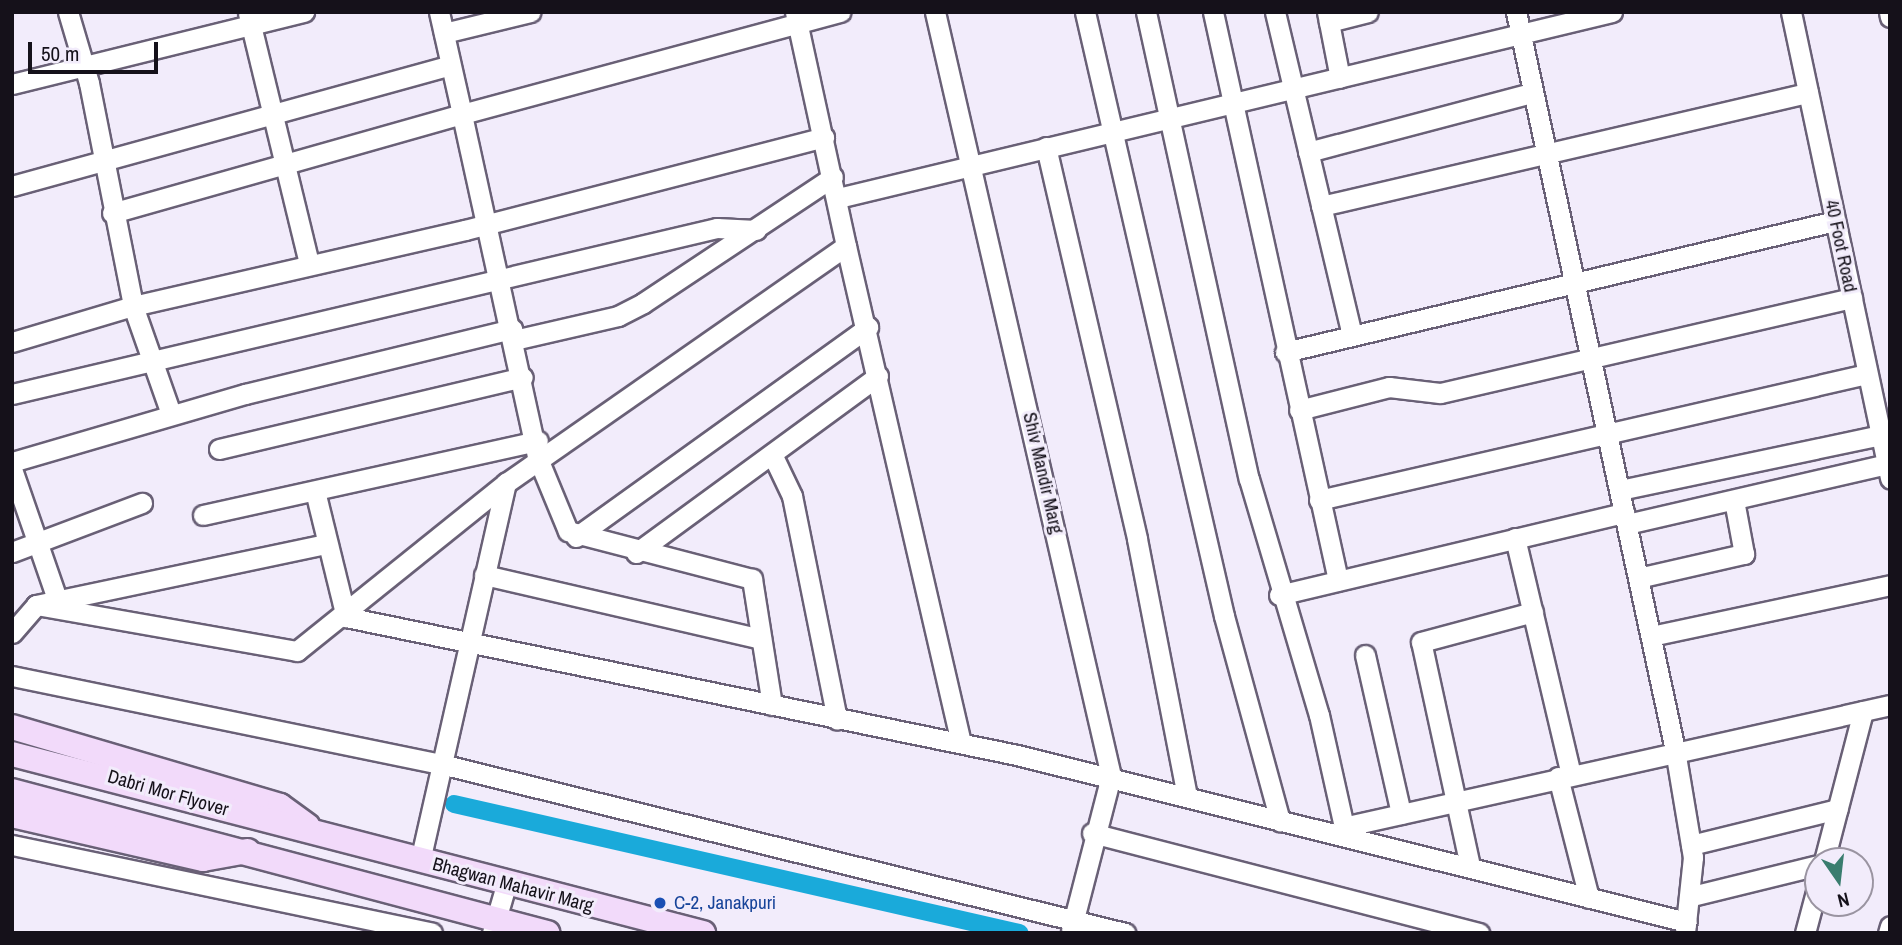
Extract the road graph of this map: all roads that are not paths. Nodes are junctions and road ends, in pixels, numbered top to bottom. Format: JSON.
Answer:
{"nodes":[{"id":1,"x":68,"y":12,"type":"edge"},
{"id":2,"x":304,"y":12,"type":"edge"},
{"id":3,"x":439,"y":12,"type":"edge"},
{"id":4,"x":530,"y":12,"type":"edge"},
{"id":5,"x":840,"y":12,"type":"edge"},
{"id":6,"x":935,"y":12,"type":"edge"},
{"id":7,"x":1085,"y":12,"type":"edge"},
{"id":8,"x":1146,"y":12,"type":"edge"},
{"id":9,"x":1213,"y":12,"type":"edge"},
{"id":10,"x":1275,"y":12,"type":"edge"},
{"id":11,"x":1368,"y":12,"type":"edge"},
{"id":12,"x":1516,"y":12,"type":"edge"},
{"id":13,"x":1612,"y":12,"type":"edge"},
{"id":14,"x":1791,"y":12,"type":"edge"},
{"id":15,"x":1328,"y":17,"type":"edge"},
{"id":16,"x":796,"y":18,"type":"edge"},
{"id":17,"x":249,"y":19,"type":"edge"},
{"id":18,"x":444,"y":33,"type":"junction"},
{"id":19,"x":1520,"y":36,"type":"junction"},
{"id":20,"x":83,"y":64,"type":"junction"},
{"id":21,"x":450,"y":65,"type":"junction"},
{"id":22,"x":1340,"y":78,"type":"junction"},
{"id":23,"x":12,"y":84,"type":"edge"},
{"id":24,"x":1292,"y":91,"type":"junction"},
{"id":25,"x":1532,"y":93,"type":"junction"},
{"id":26,"x":1808,"y":93,"type":"junction"},
{"id":27,"x":1231,"y":106,"type":"junction"},
{"id":28,"x":273,"y":111,"type":"junction"},
{"id":29,"x":462,"y":114,"type":"junction"},
{"id":30,"x":1171,"y":119,"type":"junction"},
{"id":31,"x":1112,"y":131,"type":"junction"},
{"id":32,"x":824,"y":137,"type":"junction"},
{"id":33,"x":1046,"y":147,"type":"junction"},
{"id":34,"x":1544,"y":150,"type":"junction"},
{"id":35,"x":1308,"y":152,"type":"junction"},
{"id":36,"x":100,"y":160,"type":"junction"},
{"id":37,"x":285,"y":164,"type":"junction"},
{"id":38,"x":974,"y":164,"type":"junction"},
{"id":39,"x":833,"y":177,"type":"junction"},
{"id":40,"x":78,"y":182,"type":"dead end"},
{"id":41,"x":12,"y":186,"type":"edge"},
{"id":42,"x":838,"y":198,"type":"junction"},
{"id":43,"x":1321,"y":206,"type":"junction"},
{"id":44,"x":112,"y":213,"type":"junction"},
{"id":45,"x":487,"y":220,"type":"junction"},
{"id":46,"x":1835,"y":220,"type":"junction"},
{"id":47,"x":757,"y":230,"type":"junction"},
{"id":48,"x":846,"y":246,"type":"junction"},
{"id":49,"x":309,"y":264,"type":"junction"},
{"id":50,"x":500,"y":279,"type":"junction"},
{"id":51,"x":1574,"y":283,"type":"junction"},
{"id":52,"x":1852,"y":298,"type":"junction"},
{"id":53,"x":133,"y":306,"type":"junction"},
{"id":54,"x":868,"y":327,"type":"junction"},
{"id":55,"x":1352,"y":334,"type":"junction"},
{"id":56,"x":513,"y":335,"type":"junction"},
{"id":57,"x":12,"y":342,"type":"edge"},
{"id":58,"x":1285,"y":352,"type":"junction"},
{"id":59,"x":151,"y":357,"type":"junction"},
{"id":60,"x":1591,"y":361,"type":"junction"},
{"id":61,"x":1867,"y":374,"type":"junction"},
{"id":62,"x":878,"y":376,"type":"junction"},
{"id":63,"x":523,"y":377,"type":"junction"},
{"id":64,"x":12,"y":394,"type":"edge"},
{"id":65,"x":1882,"y":404,"type":"edge"},
{"id":66,"x":1299,"y":410,"type":"junction"},
{"id":67,"x":171,"y":414,"type":"junction"},
{"id":68,"x":1607,"y":432,"type":"junction"},
{"id":69,"x":1880,"y":435,"type":"junction"},
{"id":70,"x":538,"y":448,"type":"junction"},
{"id":71,"x":219,"y":449,"type":"dead end"},
{"id":72,"x":772,"y":454,"type":"junction"},
{"id":73,"x":12,"y":462,"type":"edge"},
{"id":74,"x":12,"y":469,"type":"edge"},
{"id":75,"x":1888,"y":472,"type":"edge"},
{"id":76,"x":506,"y":483,"type":"junction"},
{"id":77,"x":1620,"y":490,"type":"junction"},
{"id":78,"x":315,"y":491,"type":"junction"},
{"id":79,"x":16,"y":499,"type":"edge"},
{"id":80,"x":1319,"y":500,"type":"junction"},
{"id":81,"x":1734,"y":500,"type":"junction"},
{"id":82,"x":142,"y":503,"type":"dead end"},
{"id":83,"x":203,"y":516,"type":"dead end"},
{"id":84,"x":1626,"y":518,"type":"junction"},
{"id":85,"x":576,"y":537,"type":"junction"},
{"id":86,"x":1515,"y":538,"type":"junction"},
{"id":87,"x":37,"y":542,"type":"junction"},
{"id":88,"x":326,"y":544,"type":"junction"},
{"id":89,"x":12,"y":552,"type":"edge"},
{"id":90,"x":636,"y":553,"type":"junction"},
{"id":91,"x":484,"y":575,"type":"junction"},
{"id":92,"x":1638,"y":578,"type":"junction"},
{"id":93,"x":1338,"y":580,"type":"junction"},
{"id":94,"x":1890,"y":585,"type":"edge"},
{"id":95,"x":1279,"y":595,"type":"junction"},
{"id":96,"x":56,"y":596,"type":"junction"},
{"id":97,"x":36,"y":605,"type":"junction"},
{"id":98,"x":1533,"y":612,"type":"junction"},
{"id":99,"x":346,"y":617,"type":"junction"},
{"id":100,"x":12,"y":633,"type":"edge"},
{"id":101,"x":1651,"y":636,"type":"junction"},
{"id":102,"x":761,"y":639,"type":"junction"},
{"id":103,"x":469,"y":642,"type":"junction"},
{"id":104,"x":1364,"y":655,"type":"dead end"},
{"id":105,"x":12,"y":676,"type":"edge"},
{"id":106,"x":772,"y":705,"type":"junction"},
{"id":107,"x":1890,"y":705,"type":"edge"},
{"id":108,"x":1863,"y":711,"type":"junction"},
{"id":109,"x":837,"y":720,"type":"junction"},
{"id":110,"x":12,"y":727,"type":"edge"},
{"id":111,"x":961,"y":743,"type":"junction"},
{"id":112,"x":1675,"y":750,"type":"junction"},
{"id":113,"x":12,"y":754,"type":"edge"},
{"id":114,"x":440,"y":773,"type":"junction"},
{"id":115,"x":1111,"y":776,"type":"junction"},
{"id":116,"x":1565,"y":776,"type":"junction"},
{"id":117,"x":12,"y":791,"type":"edge"},
{"id":118,"x":1187,"y":797,"type":"junction"},
{"id":119,"x":1457,"y":801,"type":"junction"},
{"id":120,"x":1838,"y":808,"type":"junction"},
{"id":121,"x":1401,"y":814,"type":"junction"},
{"id":122,"x":12,"y":815,"type":"edge"},
{"id":123,"x":1279,"y":821,"type":"junction"},
{"id":124,"x":1345,"y":831,"type":"junction"},
{"id":125,"x":1092,"y":833,"type":"junction"},
{"id":126,"x":323,"y":836,"type":"junction"},
{"id":127,"x":12,"y":845,"type":"edge"},
{"id":128,"x":1691,"y":845,"type":"junction"},
{"id":129,"x":1828,"y":847,"type":"edge"},
{"id":130,"x":254,"y":850,"type":"junction"},
{"id":131,"x":420,"y":861,"type":"junction"},
{"id":132,"x":1470,"y":866,"type":"junction"},
{"id":133,"x":1804,"y":867,"type":"edge"},
{"id":134,"x":506,"y":885,"type":"junction"},
{"id":135,"x":1692,"y":895,"type":"junction"},
{"id":136,"x":1589,"y":898,"type":"junction"},
{"id":137,"x":1890,"y":926,"type":"edge"},
{"id":138,"x":493,"y":927,"type":"edge"},
{"id":139,"x":1072,"y":927,"type":"edge"},
{"id":140,"x":1686,"y":928,"type":"edge"},
{"id":141,"x":432,"y":933,"type":"edge"},
{"id":142,"x":547,"y":933,"type":"edge"},
{"id":143,"x":704,"y":933,"type":"edge"},
{"id":144,"x":1125,"y":933,"type":"edge"},
{"id":145,"x":1479,"y":933,"type":"edge"},
{"id":146,"x":1888,"y":933,"type":"edge"}],
"edges":[{"from":1,"to":20,"type":"street"},
{"from":2,"to":17,"type":"street"},
{"from":3,"to":18,"type":"street"},
{"from":4,"to":18,"type":"street"},
{"from":5,"to":16,"type":"street"},
{"from":6,"to":38,"type":"street","name":"Shiv Mandir Marg"},
{"from":7,"to":31,"type":"street"},
{"from":8,"to":30,"type":"street"},
{"from":9,"to":27,"type":"street"},
{"from":10,"to":24,"type":"street"},
{"from":11,"to":15,"type":"street"},
{"from":12,"to":19,"type":"street"},
{"from":13,"to":19,"type":"street"},
{"from":14,"to":26,"type":"street","name":"40 Foot Road"},
{"from":15,"to":22,"type":"street"},
{"from":16,"to":29,"type":"street"},
{"from":16,"to":32,"type":"street"},
{"from":17,"to":20,"type":"street"},
{"from":17,"to":28,"type":"street"},
{"from":18,"to":21,"type":"street"},
{"from":19,"to":22,"type":"street"},
{"from":19,"to":25,"type":"street"},
{"from":20,"to":23,"type":"street"},
{"from":20,"to":36,"type":"street"},
{"from":21,"to":28,"type":"street"},
{"from":21,"to":29,"type":"street"},
{"from":22,"to":24,"type":"street"},
{"from":24,"to":27,"type":"street"},
{"from":24,"to":35,"type":"street"},
{"from":25,"to":34,"type":"street"},
{"from":25,"to":35,"type":"street"},
{"from":26,"to":34,"type":"street"},
{"from":26,"to":46,"type":"street","name":"40 Foot Road"},
{"from":27,"to":30,"type":"street"},
{"from":27,"to":58,"type":"street"},
{"from":28,"to":36,"type":"street"},
{"from":28,"to":37,"type":"street"},
{"from":29,"to":37,"type":"street"},
{"from":29,"to":45,"type":"street"},
{"from":30,"to":31,"type":"street"},
{"from":30,"to":95,"type":"street"},
{"from":31,"to":33,"type":"street"},
{"from":31,"to":123,"type":"street"},
{"from":32,"to":39,"type":"street"},
{"from":32,"to":45,"type":"street"},
{"from":33,"to":38,"type":"street"},
{"from":33,"to":118,"type":"street"},
{"from":34,"to":43,"type":"street"},
{"from":34,"to":51,"type":"street"},
{"from":35,"to":43,"type":"street"},
{"from":36,"to":40,"type":"street"},
{"from":36,"to":41,"type":"street"},
{"from":36,"to":44,"type":"street"},
{"from":37,"to":44,"type":"street"},
{"from":37,"to":49,"type":"street"},
{"from":38,"to":42,"type":"street"},
{"from":38,"to":115,"type":"street","name":"Shiv Mandir Marg"},
{"from":39,"to":42,"type":"street"},
{"from":39,"to":47,"type":"street"},
{"from":42,"to":48,"type":"street"},
{"from":43,"to":55,"type":"street"},
{"from":44,"to":53,"type":"street"},
{"from":45,"to":49,"type":"street"},
{"from":45,"to":50,"type":"street"},
{"from":46,"to":51,"type":"street"},
{"from":46,"to":52,"type":"street","name":"40 Foot Road"},
{"from":47,"to":50,"type":"street"},
{"from":47,"to":56,"type":"street"},
{"from":48,"to":54,"type":"street"},
{"from":48,"to":70,"type":"street"},
{"from":49,"to":53,"type":"street"},
{"from":50,"to":56,"type":"street"},
{"from":50,"to":59,"type":"street"},
{"from":51,"to":55,"type":"street"},
{"from":51,"to":60,"type":"street"},
{"from":52,"to":60,"type":"street"},
{"from":52,"to":61,"type":"street","name":"40 Foot Road"},
{"from":53,"to":57,"type":"street"},
{"from":53,"to":59,"type":"street"},
{"from":54,"to":62,"type":"street"},
{"from":54,"to":85,"type":"street"},
{"from":55,"to":58,"type":"street"},
{"from":56,"to":63,"type":"street"},
{"from":56,"to":67,"type":"street"},
{"from":58,"to":66,"type":"street"},
{"from":59,"to":64,"type":"street"},
{"from":59,"to":67,"type":"street"},
{"from":60,"to":66,"type":"street"},
{"from":60,"to":68,"type":"street"},
{"from":61,"to":65,"type":"street","name":"40 Foot Road"},
{"from":61,"to":68,"type":"street"},
{"from":62,"to":72,"type":"street"},
{"from":62,"to":111,"type":"street"},
{"from":63,"to":70,"type":"street"},
{"from":63,"to":71,"type":"street"},
{"from":65,"to":69,"type":"street","name":"40 Foot Road"},
{"from":66,"to":80,"type":"street"},
{"from":67,"to":73,"type":"street"},
{"from":68,"to":77,"type":"street"},
{"from":68,"to":80,"type":"street"},
{"from":69,"to":75,"type":"street","name":"40 Foot Road"},
{"from":69,"to":77,"type":"street"},
{"from":70,"to":76,"type":"street"},
{"from":70,"to":78,"type":"street"},
{"from":70,"to":85,"type":"street"},
{"from":72,"to":90,"type":"street"},
{"from":72,"to":109,"type":"street"},
{"from":74,"to":79,"type":"street"},
{"from":75,"to":81,"type":"street"},
{"from":76,"to":91,"type":"street"},
{"from":76,"to":99,"type":"street"},
{"from":77,"to":84,"type":"street"},
{"from":78,"to":83,"type":"street"},
{"from":78,"to":88,"type":"street"},
{"from":79,"to":87,"type":"street"},
{"from":80,"to":93,"type":"street"},
{"from":81,"to":84,"type":"street"},
{"from":81,"to":92,"type":"street"},
{"from":82,"to":87,"type":"street"},
{"from":84,"to":86,"type":"street"},
{"from":84,"to":92,"type":"street"},
{"from":85,"to":90,"type":"street"},
{"from":86,"to":93,"type":"street"},
{"from":86,"to":98,"type":"street"},
{"from":87,"to":89,"type":"street"},
{"from":87,"to":96,"type":"street"},
{"from":88,"to":96,"type":"street"},
{"from":88,"to":99,"type":"street"},
{"from":90,"to":102,"type":"street"},
{"from":91,"to":102,"type":"street"},
{"from":91,"to":103,"type":"street"},
{"from":92,"to":101,"type":"street"},
{"from":93,"to":95,"type":"street"},
{"from":94,"to":101,"type":"street"},
{"from":95,"to":124,"type":"street"},
{"from":96,"to":97,"type":"street"},
{"from":97,"to":99,"type":"street"},
{"from":97,"to":100,"type":"street"},
{"from":98,"to":116,"type":"street"},
{"from":98,"to":119,"type":"street"},
{"from":99,"to":103,"type":"street"},
{"from":101,"to":112,"type":"street"},
{"from":102,"to":106,"type":"street"},
{"from":103,"to":106,"type":"street"},
{"from":103,"to":114,"type":"street"},
{"from":104,"to":121,"type":"street"},
{"from":105,"to":114,"type":"street"},
{"from":106,"to":109,"type":"street"},
{"from":107,"to":108,"type":"street"},
{"from":108,"to":112,"type":"street"},
{"from":108,"to":120,"type":"street"},
{"from":109,"to":111,"type":"street"},
{"from":110,"to":126,"type":"main road"},
{"from":111,"to":115,"type":"street"},
{"from":112,"to":116,"type":"street"},
{"from":112,"to":128,"type":"street"},
{"from":113,"to":126,"type":"main road","name":"Dabri Mor Flyover"},
{"from":114,"to":131,"type":"street"},
{"from":114,"to":139,"type":"street"},
{"from":115,"to":118,"type":"street"},
{"from":115,"to":125,"type":"street"},
{"from":116,"to":119,"type":"street"},
{"from":116,"to":136,"type":"street"},
{"from":117,"to":130,"type":"main road","name":"Dabri Mor Flyover"},
{"from":118,"to":123,"type":"street"},
{"from":119,"to":121,"type":"street"},
{"from":119,"to":132,"type":"street"},
{"from":120,"to":128,"type":"street"},
{"from":120,"to":129,"type":"street"},
{"from":121,"to":124,"type":"street"},
{"from":122,"to":130,"type":"main road"},
{"from":123,"to":124,"type":"street"},
{"from":124,"to":132,"type":"street"},
{"from":125,"to":139,"type":"street"},
{"from":125,"to":145,"type":"street"},
{"from":126,"to":131,"type":"main road","name":"Bhagwan Mahavir Marg"},
{"from":127,"to":141,"type":"street"},
{"from":128,"to":135,"type":"street"},
{"from":130,"to":138,"type":"main road","name":"Bhagwan Mahavir Marg"},
{"from":131,"to":134,"type":"main road","name":"Bhagwan Mahavir Marg"},
{"from":132,"to":136,"type":"street"},
{"from":133,"to":135,"type":"street"},
{"from":134,"to":138,"type":"street"},
{"from":134,"to":143,"type":"main road","name":"Bhagwan Mahavir Marg"},
{"from":135,"to":140,"type":"street"},
{"from":136,"to":140,"type":"street"},
{"from":137,"to":146,"type":"street"},
{"from":138,"to":142,"type":"main road","name":"Bhagwan Mahavir Marg"},
{"from":139,"to":144,"type":"street"}]}
